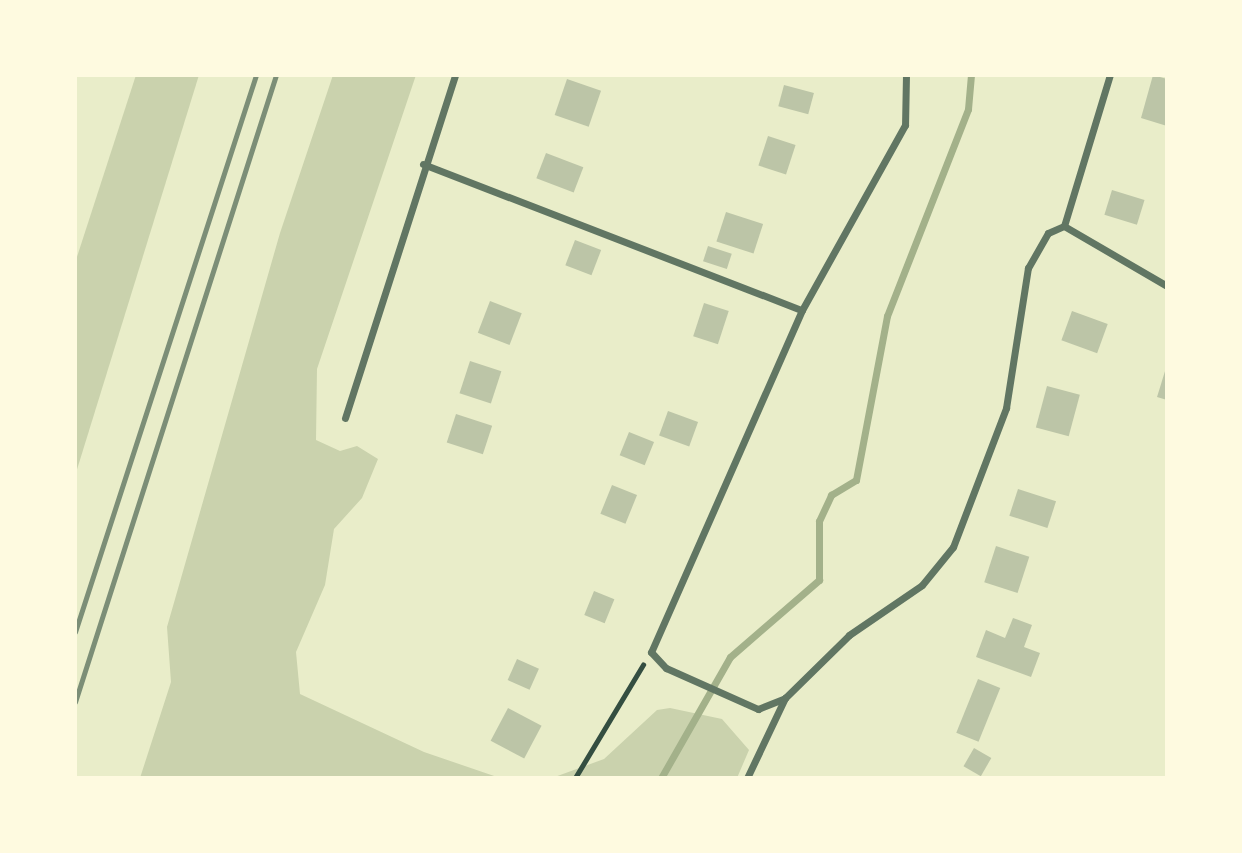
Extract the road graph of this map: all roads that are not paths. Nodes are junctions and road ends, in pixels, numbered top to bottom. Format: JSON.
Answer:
{"nodes":[{"id":1,"x":455,"y":75,"type":"edge"},
{"id":2,"x":906,"y":75,"type":"edge"},
{"id":3,"x":1110,"y":75,"type":"edge"},
{"id":4,"x":423,"y":164,"type":"junction"},
{"id":5,"x":1064,"y":226,"type":"junction"},
{"id":6,"x":1167,"y":286,"type":"edge"},
{"id":7,"x":802,"y":310,"type":"junction"},
{"id":8,"x":345,"y":418,"type":"dead end"},
{"id":9,"x":785,"y":698,"type":"junction"},
{"id":10,"x":747,"y":778,"type":"edge"}],
"edges":[{"from":1,"to":4,"type":"street"},
{"from":2,"to":7,"type":"street"},
{"from":3,"to":5,"type":"street"},
{"from":4,"to":7,"type":"street"},
{"from":4,"to":8,"type":"street"},
{"from":5,"to":6,"type":"street"},
{"from":5,"to":9,"type":"street"},
{"from":7,"to":9,"type":"street"},
{"from":9,"to":10,"type":"street"}]}
